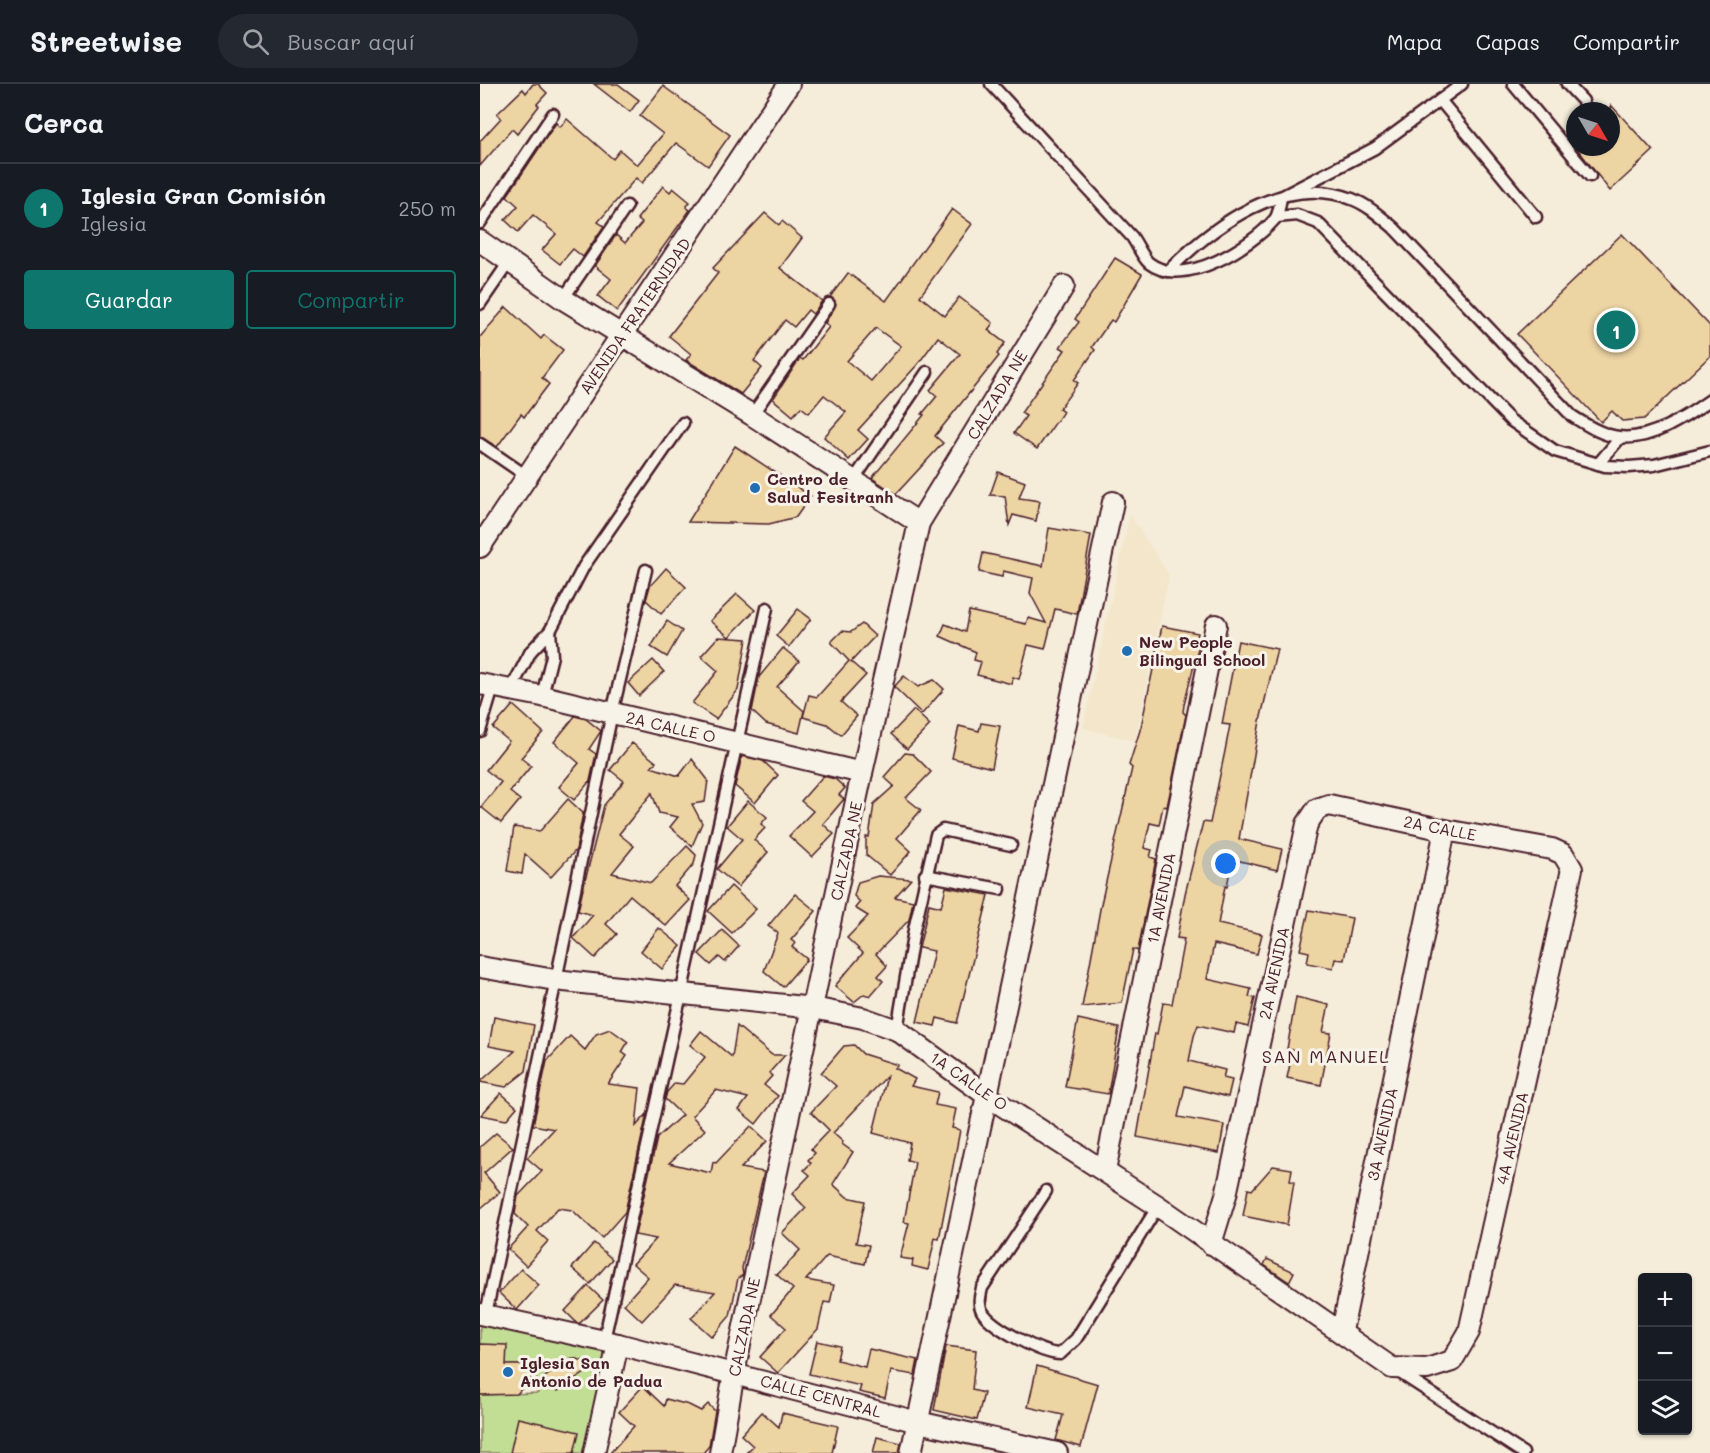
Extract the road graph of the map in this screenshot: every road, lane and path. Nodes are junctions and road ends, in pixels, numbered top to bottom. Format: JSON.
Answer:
{"nodes":[{"id":1,"x":789,"y":84,"type":"edge"},
{"id":2,"x":991,"y":84,"type":"edge"},
{"id":3,"x":1462,"y":84,"type":"edge"},
{"id":4,"x":1513,"y":84,"type":"edge"},
{"id":5,"x":1567,"y":84,"type":"edge"},
{"id":6,"x":1440,"y":100,"type":"junction"},
{"id":7,"x":1583,"y":101,"type":"dead end"},
{"id":8,"x":553,"y":114,"type":"dead end"},
{"id":9,"x":1590,"y":176,"type":"dead end"},
{"id":10,"x":1281,"y":197,"type":"junction"},
{"id":11,"x":627,"y":206,"type":"dead end"},
{"id":12,"x":1277,"y":217,"type":"junction"},
{"id":13,"x":1536,"y":217,"type":"dead end"},
{"id":14,"x":480,"y":223,"type":"edge"},
{"id":15,"x":480,"y":241,"type":"edge"},
{"id":16,"x":509,"y":262,"type":"junction"},
{"id":17,"x":1168,"y":270,"type":"junction"},
{"id":18,"x":1064,"y":286,"type":"dead end"},
{"id":19,"x":563,"y":299,"type":"junction"},
{"id":20,"x":480,"y":304,"type":"edge"},
{"id":21,"x":829,"y":304,"type":"dead end"},
{"id":22,"x":622,"y":337,"type":"junction"},
{"id":23,"x":927,"y":372,"type":"dead end"},
{"id":24,"x":1710,"y":400,"type":"edge"},
{"id":25,"x":752,"y":415,"type":"junction"},
{"id":26,"x":682,"y":423,"type":"dead end"},
{"id":27,"x":1620,"y":438,"type":"junction"},
{"id":28,"x":480,"y":444,"type":"edge"},
{"id":29,"x":1710,"y":451,"type":"edge"},
{"id":30,"x":1598,"y":464,"type":"junction"},
{"id":31,"x":528,"y":477,"type":"junction"},
{"id":32,"x":853,"y":481,"type":"junction"},
{"id":33,"x":1113,"y":502,"type":"dead end"},
{"id":34,"x":919,"y":523,"type":"junction"},
{"id":35,"x":480,"y":547,"type":"edge"},
{"id":36,"x":646,"y":570,"type":"dead end"},
{"id":37,"x":767,"y":609,"type":"dead end"},
{"id":38,"x":1216,"y":625,"type":"dead end"},
{"id":39,"x":549,"y":631,"type":"junction"},
{"id":40,"x":494,"y":688,"type":"edge"},
{"id":41,"x":542,"y":696,"type":"junction"},
{"id":42,"x":612,"y":713,"type":"junction"},
{"id":43,"x":480,"y":731,"type":"edge"},
{"id":44,"x":735,"y":743,"type":"junction"},
{"id":45,"x":862,"y":773,"type":"junction"},
{"id":46,"x":1317,"y":809,"type":"joint"},
{"id":47,"x":1445,"y":830,"type":"junction"},
{"id":48,"x":1011,"y":845,"type":"dead end"},
{"id":49,"x":1563,"y":854,"type":"joint"},
{"id":50,"x":925,"y":875,"type":"junction"},
{"id":51,"x":1000,"y":889,"type":"dead end"},
{"id":52,"x":480,"y":967,"type":"edge"},
{"id":53,"x":555,"y":980,"type":"junction"},
{"id":54,"x":680,"y":994,"type":"junction"},
{"id":55,"x":813,"y":1008,"type":"junction"},
{"id":56,"x":897,"y":1030,"type":"junction"},
{"id":57,"x":989,"y":1097,"type":"junction"},
{"id":58,"x":1105,"y":1171,"type":"junction"},
{"id":59,"x":1046,"y":1191,"type":"dead end"},
{"id":60,"x":1158,"y":1206,"type":"junction"},
{"id":61,"x":1211,"y":1244,"type":"junction"},
{"id":62,"x":483,"y":1314,"type":"edge"},
{"id":63,"x":1342,"y":1331,"type":"junction"},
{"id":64,"x":611,"y":1342,"type":"junction"},
{"id":65,"x":1392,"y":1368,"type":"junction"},
{"id":66,"x":734,"y":1373,"type":"junction"},
{"id":67,"x":918,"y":1422,"type":"junction"},
{"id":68,"x":594,"y":1453,"type":"edge"},
{"id":69,"x":720,"y":1453,"type":"edge"},
{"id":70,"x":911,"y":1453,"type":"edge"},
{"id":71,"x":1057,"y":1453,"type":"edge"},
{"id":72,"x":1523,"y":1453,"type":"edge"}],
"edges":[{"from":1,"to":22,"type":"street","name":"AVENIDA FRATERNIDAD"},
{"from":2,"to":17,"type":"lane"},
{"from":3,"to":6,"type":"lane"},
{"from":4,"to":9,"type":"lane"},
{"from":5,"to":7,"type":"lane"},
{"from":6,"to":10,"type":"lane"},
{"from":6,"to":13,"type":"lane"},
{"from":8,"to":14,"type":"lane"},
{"from":10,"to":12,"type":"lane"},
{"from":10,"to":17,"type":"lane"},
{"from":10,"to":27,"type":"lane"},
{"from":11,"to":19,"type":"lane"},
{"from":12,"to":17,"type":"lane"},
{"from":12,"to":30,"type":"lane"},
{"from":15,"to":16,"type":"street"},
{"from":16,"to":19,"type":"street"},
{"from":16,"to":20,"type":"lane"},
{"from":18,"to":34,"type":"street","name":"CALZADA NE"},
{"from":19,"to":22,"type":"street"},
{"from":21,"to":25,"type":"lane"},
{"from":22,"to":25,"type":"street"},
{"from":22,"to":31,"type":"street","name":"AVENIDA FRATERNIDAD"},
{"from":23,"to":32,"type":"lane"},
{"from":24,"to":27,"type":"lane"},
{"from":25,"to":32,"type":"street"},
{"from":26,"to":39,"type":"lane"},
{"from":27,"to":30,"type":"lane"},
{"from":28,"to":31,"type":"lane"},
{"from":29,"to":30,"type":"lane"},
{"from":31,"to":35,"type":"street","name":"AVENIDA FRATERNIDAD"},
{"from":32,"to":34,"type":"street"},
{"from":33,"to":57,"type":"street"},
{"from":34,"to":45,"type":"street","name":"CALZADA NE"},
{"from":36,"to":42,"type":"lane"},
{"from":37,"to":44,"type":"lane"},
{"from":38,"to":58,"type":"street","name":"1A AVENIDA"},
{"from":39,"to":40,"type":"lane"},
{"from":39,"to":41,"type":"lane"},
{"from":40,"to":41,"type":"street","name":"2A CALLE O"},
{"from":40,"to":43,"type":"lane"},
{"from":41,"to":42,"type":"street","name":"2A CALLE O"},
{"from":42,"to":44,"type":"street","name":"2A CALLE O"},
{"from":42,"to":53,"type":"lane"},
{"from":44,"to":45,"type":"street","name":"2A CALLE O"},
{"from":44,"to":54,"type":"lane"},
{"from":45,"to":55,"type":"street","name":"CALZADA NE"},
{"from":46,"to":47,"type":"street","name":"2A CALLE"},
{"from":46,"to":61,"type":"street","name":"2A AVENIDA"},
{"from":47,"to":49,"type":"street","name":"2A CALLE"},
{"from":47,"to":63,"type":"street","name":"3A AVENIDA"},
{"from":48,"to":50,"type":"lane"},
{"from":49,"to":65,"type":"street","name":"4A AVENIDA"},
{"from":50,"to":51,"type":"lane"},
{"from":50,"to":56,"type":"lane"},
{"from":52,"to":53,"type":"street","name":"1A CALLE O"},
{"from":53,"to":54,"type":"street","name":"1A CALLE O"},
{"from":53,"to":62,"type":"lane"},
{"from":54,"to":55,"type":"street","name":"1A CALLE O"},
{"from":54,"to":64,"type":"lane"},
{"from":55,"to":56,"type":"street","name":"1A CALLE O"},
{"from":55,"to":66,"type":"street","name":"CALZADA NE"},
{"from":56,"to":57,"type":"street","name":"1A CALLE O"},
{"from":57,"to":58,"type":"street","name":"1A CALLE O"},
{"from":57,"to":67,"type":"street"},
{"from":58,"to":60,"type":"street","name":"1A CALLE O"},
{"from":59,"to":60,"type":"lane"},
{"from":60,"to":61,"type":"street","name":"1A CALLE O"},
{"from":61,"to":63,"type":"street","name":"1A CALLE O"},
{"from":62,"to":64,"type":"street","name":"CALLE CENTRAL"},
{"from":63,"to":65,"type":"street","name":"1A CALLE O"},
{"from":64,"to":66,"type":"street","name":"CALLE CENTRAL"},
{"from":64,"to":68,"type":"street"},
{"from":65,"to":72,"type":"lane"},
{"from":66,"to":67,"type":"street","name":"CALLE CENTRAL"},
{"from":66,"to":69,"type":"street","name":"CALZADA NE"},
{"from":67,"to":70,"type":"street"},
{"from":67,"to":71,"type":"street","name":"CALLE CENTRAL"}]}
